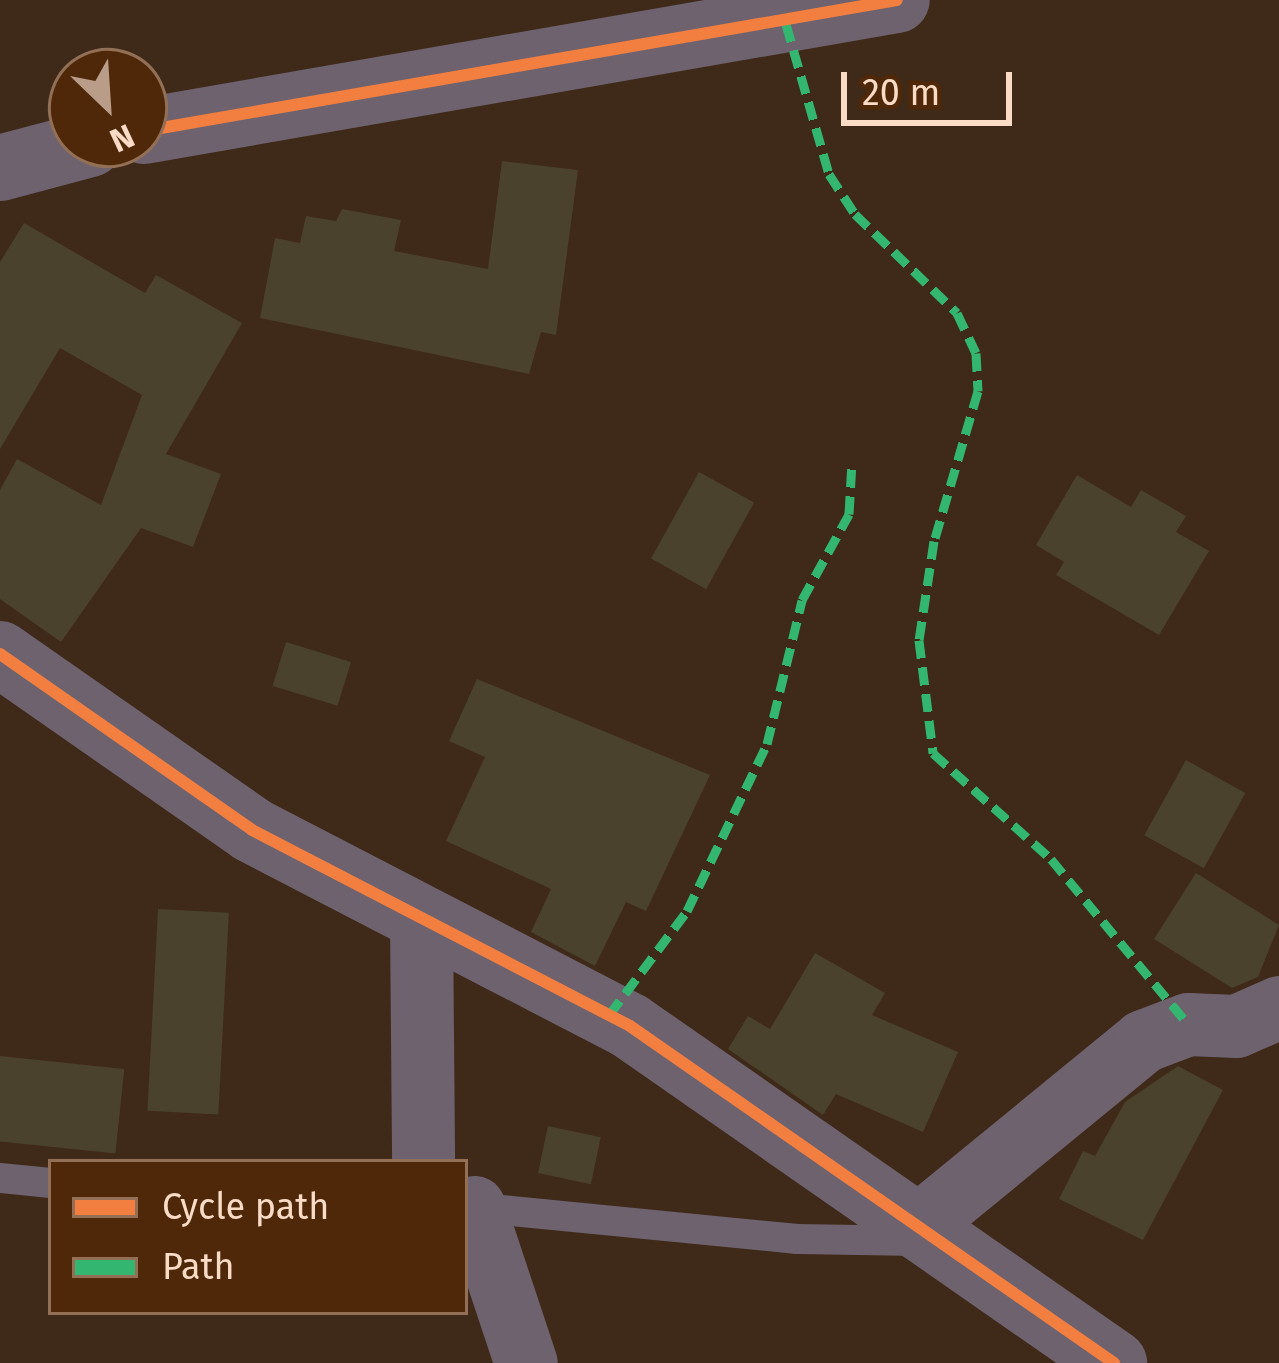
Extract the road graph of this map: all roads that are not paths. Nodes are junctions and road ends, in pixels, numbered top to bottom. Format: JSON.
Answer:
{"nodes":[{"id":1,"x":898,"y":0,"type":"edge"},
{"id":2,"x":168,"y":127,"type":"edge"},
{"id":3,"x":48,"y":155,"type":"edge"},
{"id":4,"x":0,"y":168,"type":"edge"},
{"id":5,"x":0,"y":654,"type":"edge"},
{"id":6,"x":421,"y":921,"type":"junction"},
{"id":7,"x":1279,"y":1007,"type":"edge"},
{"id":8,"x":423,"y":1159,"type":"edge"},
{"id":9,"x":0,"y":1178,"type":"edge"},
{"id":10,"x":48,"y":1183,"type":"edge"},
{"id":11,"x":470,"y":1207,"type":"edge"},
{"id":12,"x":927,"y":1234,"type":"junction"},
{"id":13,"x":526,"y":1363,"type":"edge"},
{"id":14,"x":1114,"y":1363,"type":"edge"}],
"edges":[{"from":1,"to":2,"type":"street"},
{"from":3,"to":4,"type":"street"},
{"from":5,"to":6,"type":"street"},
{"from":6,"to":8,"type":"street"},
{"from":6,"to":12,"type":"street"},
{"from":7,"to":12,"type":"street"},
{"from":9,"to":10,"type":"lane"},
{"from":11,"to":12,"type":"lane"},
{"from":11,"to":13,"type":"street"},
{"from":12,"to":14,"type":"street"}]}
